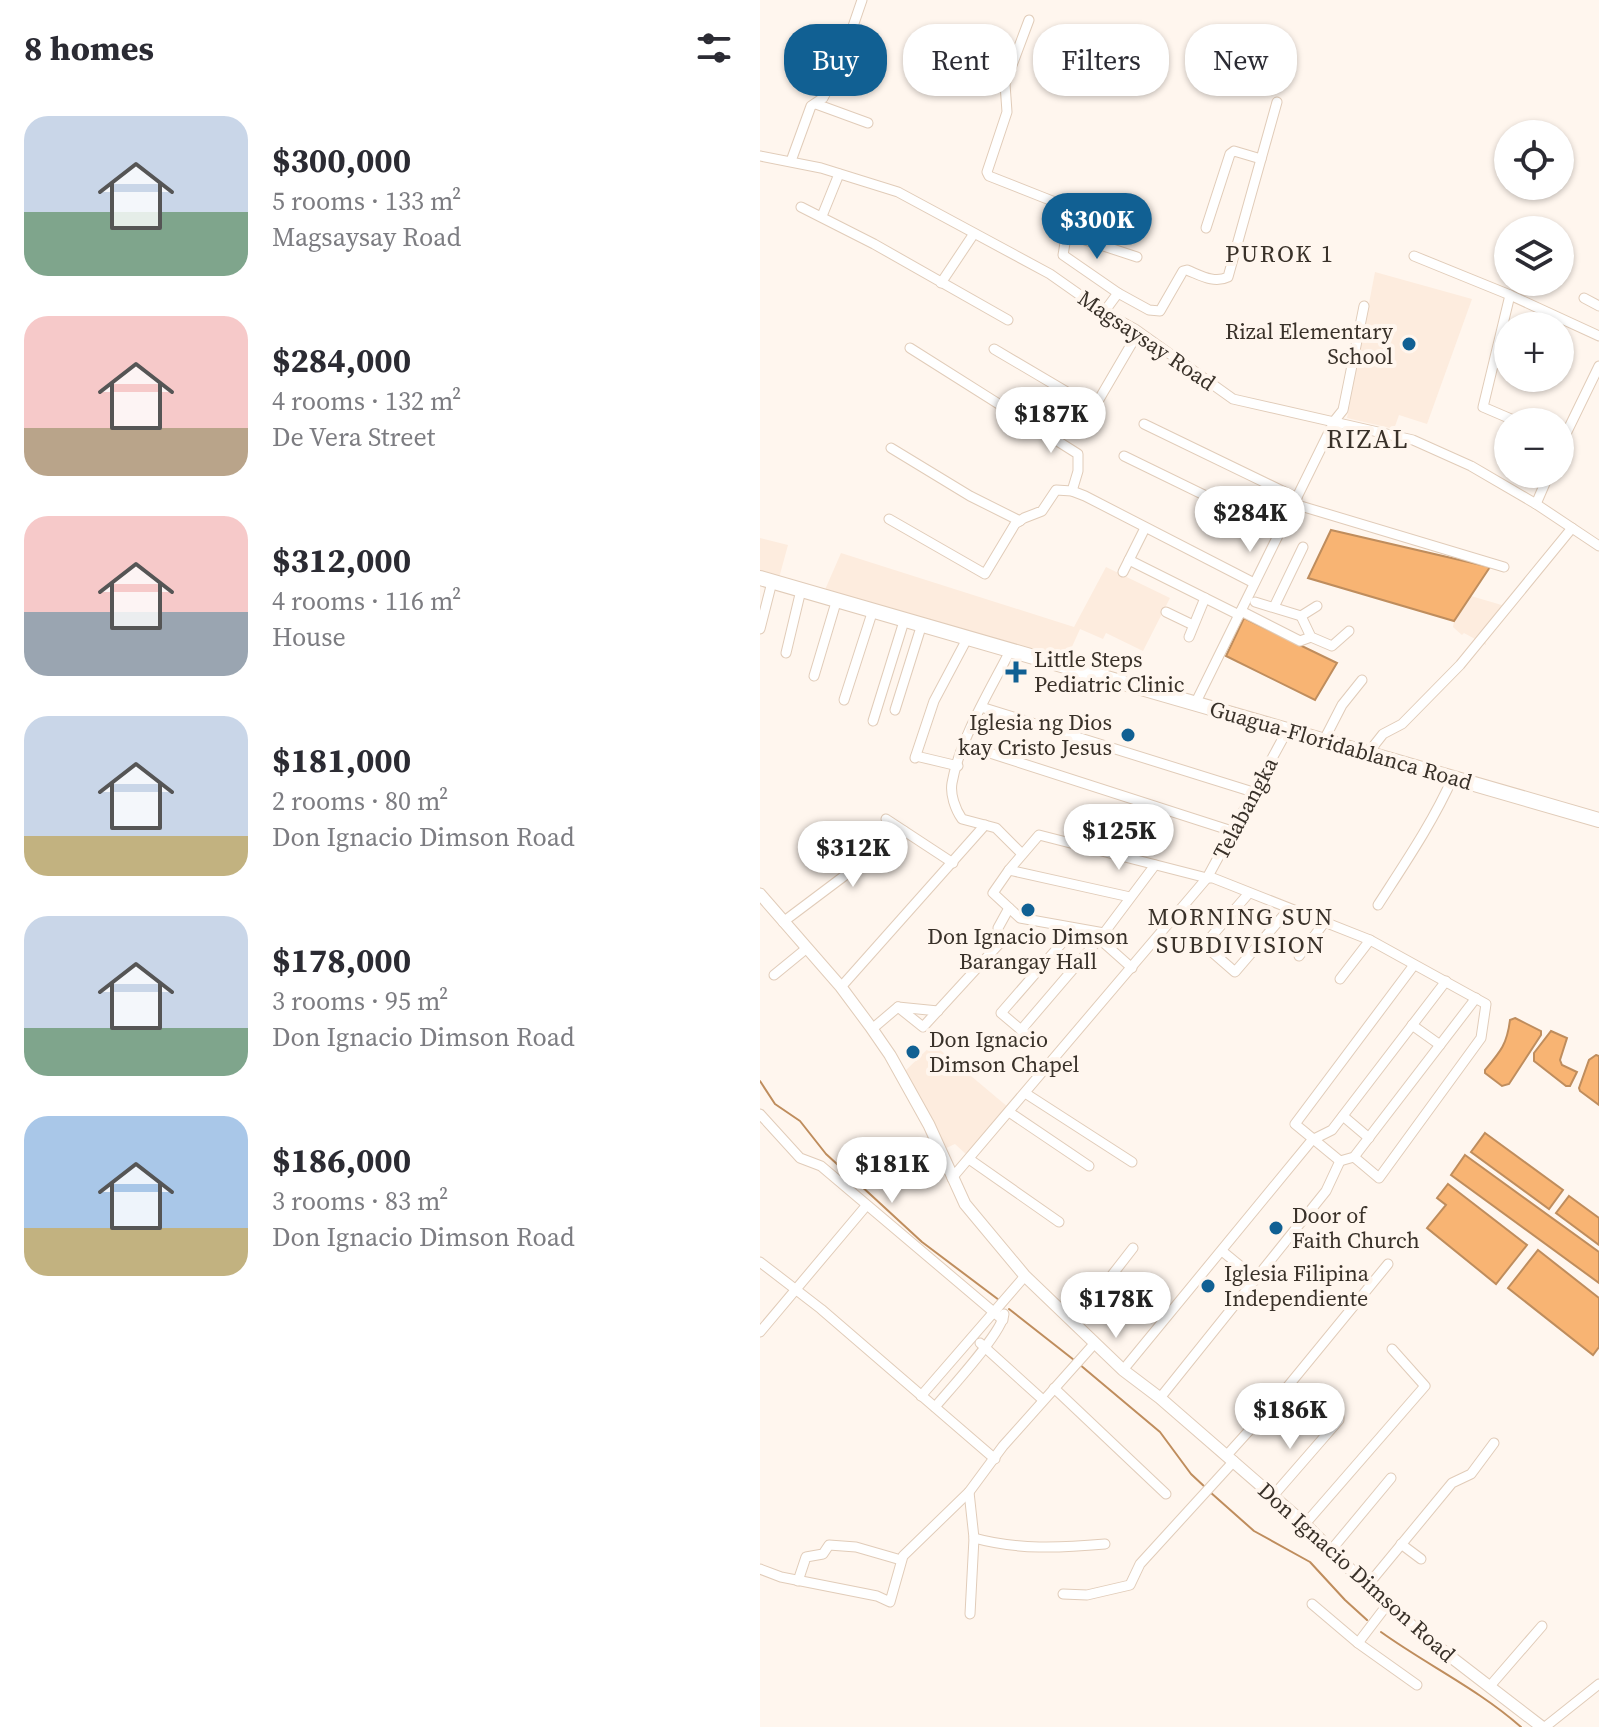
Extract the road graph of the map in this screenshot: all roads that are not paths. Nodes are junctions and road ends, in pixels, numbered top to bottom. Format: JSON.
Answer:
{"nodes":[{"id":1,"x":862,"y":0,"type":"edge"},
{"id":2,"x":1029,"y":20,"type":"dead end"},
{"id":3,"x":1277,"y":102,"type":"dead end"},
{"id":4,"x":816,"y":104,"type":"junction"},
{"id":5,"x":868,"y":123,"type":"dead end"},
{"id":6,"x":760,"y":156,"type":"edge"},
{"id":7,"x":1261,"y":159,"type":"junction"},
{"id":8,"x":791,"y":161,"type":"junction"},
{"id":9,"x":839,"y":174,"type":"junction"},
{"id":10,"x":801,"y":207,"type":"dead end"},
{"id":11,"x":822,"y":216,"type":"junction"},
{"id":12,"x":1206,"y":228,"type":"dead end"},
{"id":13,"x":1067,"y":234,"type":"junction"},
{"id":14,"x":973,"y":235,"type":"junction"},
{"id":15,"x":1414,"y":256,"type":"dead end"},
{"id":16,"x":1137,"y":257,"type":"dead end"},
{"id":17,"x":941,"y":283,"type":"junction"},
{"id":18,"x":1494,"y":288,"type":"edge"},
{"id":19,"x":1118,"y":293,"type":"junction"},
{"id":20,"x":1510,"y":296,"type":"edge"},
{"id":21,"x":1512,"y":296,"type":"edge"},
{"id":22,"x":1584,"y":298,"type":"dead end"},
{"id":23,"x":1364,"y":306,"type":"dead end"},
{"id":24,"x":1599,"y":306,"type":"edge"},
{"id":25,"x":1104,"y":312,"type":"junction"},
{"id":26,"x":1008,"y":320,"type":"dead end"},
{"id":27,"x":1141,"y":334,"type":"junction"},
{"id":28,"x":1599,"y":336,"type":"edge"},
{"id":29,"x":910,"y":348,"type":"dead end"},
{"id":30,"x":994,"y":349,"type":"dead end"},
{"id":31,"x":1599,"y":366,"type":"edge"},
{"id":32,"x":1494,"y":412,"type":"edge"},
{"id":33,"x":1574,"y":416,"type":"edge"},
{"id":34,"x":1335,"y":420,"type":"junction"},
{"id":35,"x":1144,"y":424,"type":"dead end"},
{"id":36,"x":891,"y":448,"type":"dead end"},
{"id":37,"x":1124,"y":456,"type":"dead end"},
{"id":38,"x":1543,"y":488,"type":"edge"},
{"id":39,"x":1072,"y":491,"type":"junction"},
{"id":40,"x":1295,"y":501,"type":"junction"},
{"id":41,"x":1536,"y":504,"type":"junction"},
{"id":42,"x":889,"y":519,"type":"dead end"},
{"id":43,"x":1020,"y":521,"type":"junction"},
{"id":44,"x":1145,"y":528,"type":"junction"},
{"id":45,"x":1572,"y":528,"type":"junction"},
{"id":46,"x":1280,"y":532,"type":"junction"},
{"id":47,"x":1599,"y":546,"type":"edge"},
{"id":48,"x":1303,"y":547,"type":"dead end"},
{"id":49,"x":1129,"y":560,"type":"junction"},
{"id":50,"x":1504,"y":567,"type":"dead end"},
{"id":51,"x":1123,"y":572,"type":"dead end"},
{"id":52,"x":766,"y":580,"type":"edge"},
{"id":53,"x":1254,"y":583,"type":"junction"},
{"id":54,"x":801,"y":590,"type":"junction"},
{"id":55,"x":1205,"y":598,"type":"junction"},
{"id":56,"x":837,"y":599,"type":"junction"},
{"id":57,"x":1252,"y":600,"type":"junction"},
{"id":58,"x":1317,"y":606,"type":"dead end"},
{"id":59,"x":1274,"y":607,"type":"junction"},
{"id":60,"x":873,"y":610,"type":"junction"},
{"id":61,"x":1166,"y":612,"type":"dead end"},
{"id":62,"x":1240,"y":613,"type":"junction"},
{"id":63,"x":1301,"y":616,"type":"junction"},
{"id":64,"x":905,"y":618,"type":"junction"},
{"id":65,"x":922,"y":624,"type":"junction"},
{"id":66,"x":1193,"y":625,"type":"junction"},
{"id":67,"x":760,"y":629,"type":"edge"},
{"id":68,"x":1349,"y":631,"type":"dead end"},
{"id":69,"x":968,"y":637,"type":"junction"},
{"id":70,"x":1189,"y":637,"type":"dead end"},
{"id":71,"x":1311,"y":637,"type":"junction"},
{"id":72,"x":1011,"y":649,"type":"junction"},
{"id":73,"x":786,"y":653,"type":"dead end"},
{"id":74,"x":814,"y":676,"type":"dead end"},
{"id":75,"x":1362,"y":680,"type":"dead end"},
{"id":76,"x":844,"y":700,"type":"dead end"},
{"id":77,"x":1196,"y":702,"type":"junction"},
{"id":78,"x":981,"y":707,"type":"junction"},
{"id":79,"x":895,"y":710,"type":"dead end"},
{"id":80,"x":873,"y":721,"type":"dead end"},
{"id":81,"x":1288,"y":729,"type":"junction"},
{"id":82,"x":1324,"y":740,"type":"junction"},
{"id":83,"x":965,"y":745,"type":"junction"},
{"id":84,"x":1368,"y":753,"type":"junction"},
{"id":85,"x":958,"y":766,"type":"junction"},
{"id":86,"x":1453,"y":777,"type":"junction"},
{"id":87,"x":1253,"y":792,"type":"junction"},
{"id":88,"x":886,"y":819,"type":"dead end"},
{"id":89,"x":1599,"y":820,"type":"edge"},
{"id":90,"x":985,"y":825,"type":"junction"},
{"id":91,"x":904,"y":831,"type":"junction"},
{"id":92,"x":1232,"y":831,"type":"junction"},
{"id":93,"x":1022,"y":854,"type":"junction"},
{"id":94,"x":953,"y":863,"type":"junction"},
{"id":95,"x":1155,"y":865,"type":"junction"},
{"id":96,"x":1009,"y":870,"type":"junction"},
{"id":97,"x":1207,"y":878,"type":"junction"},
{"id":98,"x":1249,"y":893,"type":"junction"},
{"id":99,"x":761,"y":897,"type":"edge"},
{"id":100,"x":1130,"y":897,"type":"junction"},
{"id":101,"x":1378,"y":905,"type":"dead end"},
{"id":102,"x":1009,"y":908,"type":"junction"},
{"id":103,"x":1289,"y":909,"type":"junction"},
{"id":104,"x":783,"y":922,"type":"junction"},
{"id":105,"x":1324,"y":923,"type":"junction"},
{"id":106,"x":1067,"y":928,"type":"junction"},
{"id":107,"x":1104,"y":933,"type":"junction"},
{"id":108,"x":1370,"y":940,"type":"junction"},
{"id":109,"x":807,"y":948,"type":"junction"},
{"id":110,"x":1299,"y":956,"type":"dead end"},
{"id":111,"x":1414,"y":965,"type":"junction"},
{"id":112,"x":1132,"y":968,"type":"junction"},
{"id":113,"x":774,"y":975,"type":"dead end"},
{"id":114,"x":1340,"y":979,"type":"dead end"},
{"id":115,"x":1446,"y":981,"type":"junction"},
{"id":116,"x":841,"y":987,"type":"junction"},
{"id":117,"x":1476,"y":998,"type":"junction"},
{"id":118,"x":898,"y":1007,"type":"junction"},
{"id":119,"x":938,"y":1011,"type":"junction"},
{"id":120,"x":1412,"y":1025,"type":"junction"},
{"id":121,"x":872,"y":1029,"type":"junction"},
{"id":122,"x":1021,"y":1030,"type":"junction"},
{"id":123,"x":1033,"y":1040,"type":"dead end"},
{"id":124,"x":1440,"y":1045,"type":"junction"},
{"id":125,"x":1025,"y":1093,"type":"junction"},
{"id":126,"x":1009,"y":1112,"type":"junction"},
{"id":127,"x":760,"y":1114,"type":"edge"},
{"id":128,"x":1343,"y":1116,"type":"junction"},
{"id":129,"x":1369,"y":1138,"type":"junction"},
{"id":130,"x":1312,"y":1140,"type":"junction"},
{"id":131,"x":1354,"y":1157,"type":"junction"},
{"id":132,"x":969,"y":1159,"type":"junction"},
{"id":133,"x":1340,"y":1161,"type":"junction"},
{"id":134,"x":1132,"y":1162,"type":"dead end"},
{"id":135,"x":1089,"y":1166,"type":"dead end"},
{"id":136,"x":952,"y":1178,"type":"junction"},
{"id":137,"x":866,"y":1206,"type":"junction"},
{"id":138,"x":1059,"y":1222,"type":"dead end"},
{"id":139,"x":1133,"y":1248,"type":"dead end"},
{"id":140,"x":1222,"y":1251,"type":"junction"},
{"id":141,"x":760,"y":1262,"type":"edge"},
{"id":142,"x":1388,"y":1264,"type":"dead end"},
{"id":143,"x":1025,"y":1276,"type":"junction"},
{"id":144,"x":1256,"y":1279,"type":"junction"},
{"id":145,"x":796,"y":1291,"type":"junction"},
{"id":146,"x":1005,"y":1302,"type":"junction"},
{"id":147,"x":993,"y":1311,"type":"junction"},
{"id":148,"x":1003,"y":1320,"type":"junction"},
{"id":149,"x":1074,"y":1324,"type":"junction"},
{"id":150,"x":760,"y":1332,"type":"edge"},
{"id":151,"x":974,"y":1337,"type":"junction"},
{"id":152,"x":1094,"y":1344,"type":"junction"},
{"id":153,"x":984,"y":1347,"type":"junction"},
{"id":154,"x":1392,"y":1349,"type":"dead end"},
{"id":155,"x":1123,"y":1370,"type":"junction"},
{"id":156,"x":1054,"y":1388,"type":"junction"},
{"id":157,"x":921,"y":1396,"type":"junction"},
{"id":158,"x":1160,"y":1398,"type":"junction"},
{"id":159,"x":1043,"y":1400,"type":"junction"},
{"id":160,"x":1324,"y":1405,"type":"dead end"},
{"id":161,"x":935,"y":1407,"type":"junction"},
{"id":162,"x":1494,"y":1443,"type":"dead end"},
{"id":163,"x":1230,"y":1458,"type":"junction"},
{"id":164,"x":995,"y":1459,"type":"junction"},
{"id":165,"x":1391,"y":1478,"type":"dead end"},
{"id":166,"x":969,"y":1492,"type":"junction"},
{"id":167,"x":1166,"y":1494,"type":"dead end"},
{"id":168,"x":1273,"y":1496,"type":"junction"},
{"id":169,"x":1305,"y":1524,"type":"junction"},
{"id":170,"x":974,"y":1538,"type":"junction"},
{"id":171,"x":1105,"y":1544,"type":"dead end"},
{"id":172,"x":1401,"y":1544,"type":"junction"},
{"id":173,"x":1332,"y":1549,"type":"junction"},
{"id":174,"x":1421,"y":1559,"type":"dead end"},
{"id":175,"x":901,"y":1560,"type":"junction"},
{"id":176,"x":760,"y":1569,"type":"edge"},
{"id":177,"x":798,"y":1581,"type":"junction"},
{"id":178,"x":1367,"y":1586,"type":"junction"},
{"id":179,"x":1063,"y":1594,"type":"dead end"},
{"id":180,"x":1312,"y":1604,"type":"dead end"},
{"id":181,"x":1387,"y":1605,"type":"junction"},
{"id":182,"x":970,"y":1614,"type":"dead end"},
{"id":183,"x":1542,"y":1626,"type":"dead end"},
{"id":184,"x":1358,"y":1643,"type":"junction"},
{"id":185,"x":1599,"y":1684,"type":"edge"},
{"id":186,"x":1417,"y":1685,"type":"dead end"},
{"id":187,"x":1490,"y":1686,"type":"junction"},
{"id":188,"x":1543,"y":1727,"type":"edge"}],
"edges":[{"from":1,"to":4,"type":"street"},
{"from":2,"to":13,"type":"street"},
{"from":3,"to":7,"type":"street"},
{"from":4,"to":5,"type":"street"},
{"from":4,"to":8,"type":"street"},
{"from":6,"to":8,"type":"street","name":"Magsaysay Road"},
{"from":7,"to":12,"type":"street"},
{"from":7,"to":19,"type":"street"},
{"from":8,"to":9,"type":"street","name":"Magsaysay Road"},
{"from":9,"to":11,"type":"street"},
{"from":9,"to":14,"type":"street","name":"Magsaysay Road"},
{"from":10,"to":11,"type":"street"},
{"from":11,"to":17,"type":"street"},
{"from":13,"to":16,"type":"street"},
{"from":13,"to":19,"type":"street"},
{"from":14,"to":17,"type":"street"},
{"from":14,"to":25,"type":"street","name":"Magsaysay Road"},
{"from":15,"to":18,"type":"street"},
{"from":17,"to":26,"type":"street"},
{"from":19,"to":25,"type":"street"},
{"from":20,"to":32,"type":"street"},
{"from":21,"to":28,"type":"street"},
{"from":22,"to":24,"type":"street"},
{"from":23,"to":34,"type":"street"},
{"from":25,"to":27,"type":"street","name":"Magsaysay Road"},
{"from":27,"to":30,"type":"street"},
{"from":27,"to":34,"type":"street","name":"Magsaysay Road"},
{"from":29,"to":39,"type":"street"},
{"from":31,"to":33,"type":"street"},
{"from":34,"to":40,"type":"street"},
{"from":34,"to":41,"type":"street","name":"Magsaysay Road"},
{"from":35,"to":40,"type":"street"},
{"from":36,"to":43,"type":"street"},
{"from":37,"to":46,"type":"street"},
{"from":38,"to":41,"type":"street"},
{"from":39,"to":43,"type":"street"},
{"from":39,"to":44,"type":"street"},
{"from":40,"to":46,"type":"street"},
{"from":40,"to":50,"type":"street"},
{"from":41,"to":45,"type":"street","name":"Magsaysay Road"},
{"from":42,"to":43,"type":"street"},
{"from":44,"to":49,"type":"street"},
{"from":44,"to":53,"type":"street"},
{"from":45,"to":47,"type":"street","name":"Magsaysay Road"},
{"from":45,"to":84,"type":"street"},
{"from":46,"to":53,"type":"street"},
{"from":48,"to":59,"type":"street"},
{"from":49,"to":51,"type":"street"},
{"from":49,"to":55,"type":"street"},
{"from":52,"to":54,"type":"main road","name":"Guagua-Floridablanca Road"},
{"from":52,"to":67,"type":"street"},
{"from":53,"to":57,"type":"street"},
{"from":54,"to":56,"type":"main road","name":"Guagua-Floridablanca Road"},
{"from":54,"to":73,"type":"street"},
{"from":55,"to":62,"type":"street"},
{"from":55,"to":66,"type":"street"},
{"from":56,"to":60,"type":"main road","name":"Guagua-Floridablanca Road"},
{"from":56,"to":74,"type":"street"},
{"from":57,"to":59,"type":"street"},
{"from":57,"to":62,"type":"street"},
{"from":58,"to":63,"type":"street"},
{"from":59,"to":63,"type":"street"},
{"from":60,"to":64,"type":"main road","name":"Guagua-Floridablanca Road"},
{"from":60,"to":76,"type":"street"},
{"from":61,"to":66,"type":"street"},
{"from":62,"to":71,"type":"street"},
{"from":62,"to":77,"type":"street"},
{"from":63,"to":71,"type":"street"},
{"from":64,"to":65,"type":"main road","name":"Guagua-Floridablanca Road"},
{"from":64,"to":80,"type":"street"},
{"from":65,"to":69,"type":"main road","name":"Guagua-Floridablanca Road"},
{"from":65,"to":79,"type":"street"},
{"from":66,"to":70,"type":"street"},
{"from":68,"to":71,"type":"street"},
{"from":69,"to":72,"type":"main road","name":"Guagua-Floridablanca Road"},
{"from":69,"to":85,"type":"street"},
{"from":72,"to":77,"type":"main road","name":"Guagua-Floridablanca Road"},
{"from":72,"to":78,"type":"street"},
{"from":75,"to":82,"type":"street"},
{"from":77,"to":81,"type":"main road","name":"Guagua-Floridablanca Road"},
{"from":78,"to":83,"type":"street"},
{"from":78,"to":87,"type":"street"},
{"from":81,"to":82,"type":"main road","name":"Guagua-Floridablanca Road"},
{"from":81,"to":87,"type":"street","name":"Telabangka"},
{"from":82,"to":84,"type":"main road","name":"Guagua-Floridablanca Road"},
{"from":83,"to":85,"type":"street"},
{"from":83,"to":92,"type":"street"},
{"from":84,"to":86,"type":"main road","name":"Guagua-Floridablanca Road"},
{"from":85,"to":90,"type":"street"},
{"from":86,"to":89,"type":"main road","name":"Guagua-Floridablanca Road"},
{"from":86,"to":101,"type":"street"},
{"from":87,"to":92,"type":"street","name":"Telabangka"},
{"from":88,"to":91,"type":"street"},
{"from":90,"to":93,"type":"street"},
{"from":90,"to":94,"type":"street"},
{"from":91,"to":94,"type":"street"},
{"from":91,"to":104,"type":"street"},
{"from":92,"to":97,"type":"street","name":"Telabangka"},
{"from":93,"to":95,"type":"street"},
{"from":93,"to":96,"type":"street"},
{"from":94,"to":116,"type":"street"},
{"from":95,"to":97,"type":"street"},
{"from":95,"to":100,"type":"street"},
{"from":96,"to":100,"type":"street"},
{"from":96,"to":102,"type":"street"},
{"from":97,"to":98,"type":"street"},
{"from":97,"to":112,"type":"street","name":"Telabangka"},
{"from":98,"to":103,"type":"street"},
{"from":98,"to":103,"type":"street"},
{"from":99,"to":104,"type":"street","name":"Don Ignacio Dimson Road"},
{"from":100,"to":107,"type":"street"},
{"from":102,"to":106,"type":"street"},
{"from":102,"to":119,"type":"street"},
{"from":103,"to":105,"type":"street"},
{"from":104,"to":109,"type":"street","name":"Don Ignacio Dimson Road"},
{"from":105,"to":108,"type":"street"},
{"from":105,"to":110,"type":"street"},
{"from":106,"to":107,"type":"street"},
{"from":106,"to":122,"type":"street"},
{"from":107,"to":112,"type":"street"},
{"from":107,"to":122,"type":"street"},
{"from":108,"to":111,"type":"street"},
{"from":108,"to":114,"type":"street"},
{"from":109,"to":113,"type":"street"},
{"from":109,"to":116,"type":"street","name":"Don Ignacio Dimson Road"},
{"from":111,"to":115,"type":"street"},
{"from":111,"to":130,"type":"street"},
{"from":112,"to":125,"type":"street","name":"Telabangka"},
{"from":115,"to":117,"type":"street"},
{"from":115,"to":120,"type":"street"},
{"from":116,"to":121,"type":"street","name":"Don Ignacio Dimson Road"},
{"from":117,"to":124,"type":"street"},
{"from":117,"to":131,"type":"street"},
{"from":118,"to":119,"type":"street"},
{"from":118,"to":119,"type":"street"},
{"from":118,"to":121,"type":"street"},
{"from":120,"to":124,"type":"street"},
{"from":120,"to":128,"type":"street"},
{"from":121,"to":136,"type":"street","name":"Don Ignacio Dimson Road"},
{"from":122,"to":123,"type":"street"},
{"from":124,"to":129,"type":"street"},
{"from":125,"to":126,"type":"street","name":"Telabangka"},
{"from":125,"to":134,"type":"street"},
{"from":126,"to":132,"type":"street","name":"Telabangka"},
{"from":126,"to":135,"type":"street"},
{"from":127,"to":137,"type":"street"},
{"from":128,"to":129,"type":"street"},
{"from":128,"to":130,"type":"street"},
{"from":129,"to":131,"type":"street"},
{"from":130,"to":133,"type":"street"},
{"from":130,"to":140,"type":"street"},
{"from":131,"to":133,"type":"street"},
{"from":132,"to":136,"type":"street","name":"Telabangka"},
{"from":132,"to":138,"type":"street"},
{"from":133,"to":144,"type":"street"},
{"from":136,"to":143,"type":"street","name":"Don Ignacio Dimson Road"},
{"from":137,"to":145,"type":"street"},
{"from":137,"to":147,"type":"street"},
{"from":139,"to":149,"type":"street"},
{"from":140,"to":144,"type":"street"},
{"from":140,"to":155,"type":"street"},
{"from":141,"to":145,"type":"street"},
{"from":142,"to":163,"type":"street"},
{"from":143,"to":146,"type":"street"},
{"from":143,"to":149,"type":"street","name":"Don Ignacio Dimson Road"},
{"from":144,"to":158,"type":"street"},
{"from":145,"to":150,"type":"street"},
{"from":145,"to":157,"type":"street"},
{"from":146,"to":147,"type":"street"},
{"from":146,"to":148,"type":"street"},
{"from":147,"to":148,"type":"street"},
{"from":147,"to":151,"type":"street"},
{"from":148,"to":153,"type":"street"},
{"from":149,"to":152,"type":"street","name":"Don Ignacio Dimson Road"},
{"from":151,"to":153,"type":"street"},
{"from":151,"to":157,"type":"street"},
{"from":152,"to":155,"type":"street","name":"Don Ignacio Dimson Road"},
{"from":152,"to":156,"type":"street"},
{"from":153,"to":159,"type":"street"},
{"from":153,"to":161,"type":"street"},
{"from":154,"to":169,"type":"street"},
{"from":155,"to":158,"type":"street","name":"Don Ignacio Dimson Road"},
{"from":156,"to":159,"type":"street"},
{"from":156,"to":167,"type":"street"},
{"from":157,"to":161,"type":"street"},
{"from":158,"to":163,"type":"street","name":"Don Ignacio Dimson Road"},
{"from":159,"to":164,"type":"street"},
{"from":160,"to":168,"type":"street"},
{"from":161,"to":164,"type":"street"},
{"from":162,"to":172,"type":"street"},
{"from":163,"to":168,"type":"street","name":"Don Ignacio Dimson Road"},
{"from":163,"to":179,"type":"street"},
{"from":164,"to":166,"type":"street"},
{"from":165,"to":173,"type":"street"},
{"from":166,"to":170,"type":"street"},
{"from":166,"to":175,"type":"street"},
{"from":168,"to":169,"type":"street","name":"Don Ignacio Dimson Road"},
{"from":169,"to":173,"type":"street","name":"Don Ignacio Dimson Road"},
{"from":170,"to":171,"type":"street"},
{"from":170,"to":182,"type":"street"},
{"from":172,"to":174,"type":"street"},
{"from":172,"to":178,"type":"street"},
{"from":173,"to":178,"type":"street","name":"Don Ignacio Dimson Road"},
{"from":175,"to":177,"type":"street"},
{"from":175,"to":177,"type":"street"},
{"from":176,"to":177,"type":"street"},
{"from":178,"to":181,"type":"street","name":"Don Ignacio Dimson Road"},
{"from":180,"to":184,"type":"street"},
{"from":181,"to":184,"type":"street"},
{"from":181,"to":187,"type":"street","name":"Don Ignacio Dimson Road"},
{"from":183,"to":187,"type":"street"},
{"from":184,"to":186,"type":"street"},
{"from":185,"to":188,"type":"street"},
{"from":187,"to":188,"type":"street","name":"Don Ignacio Dimson Road"}]}
